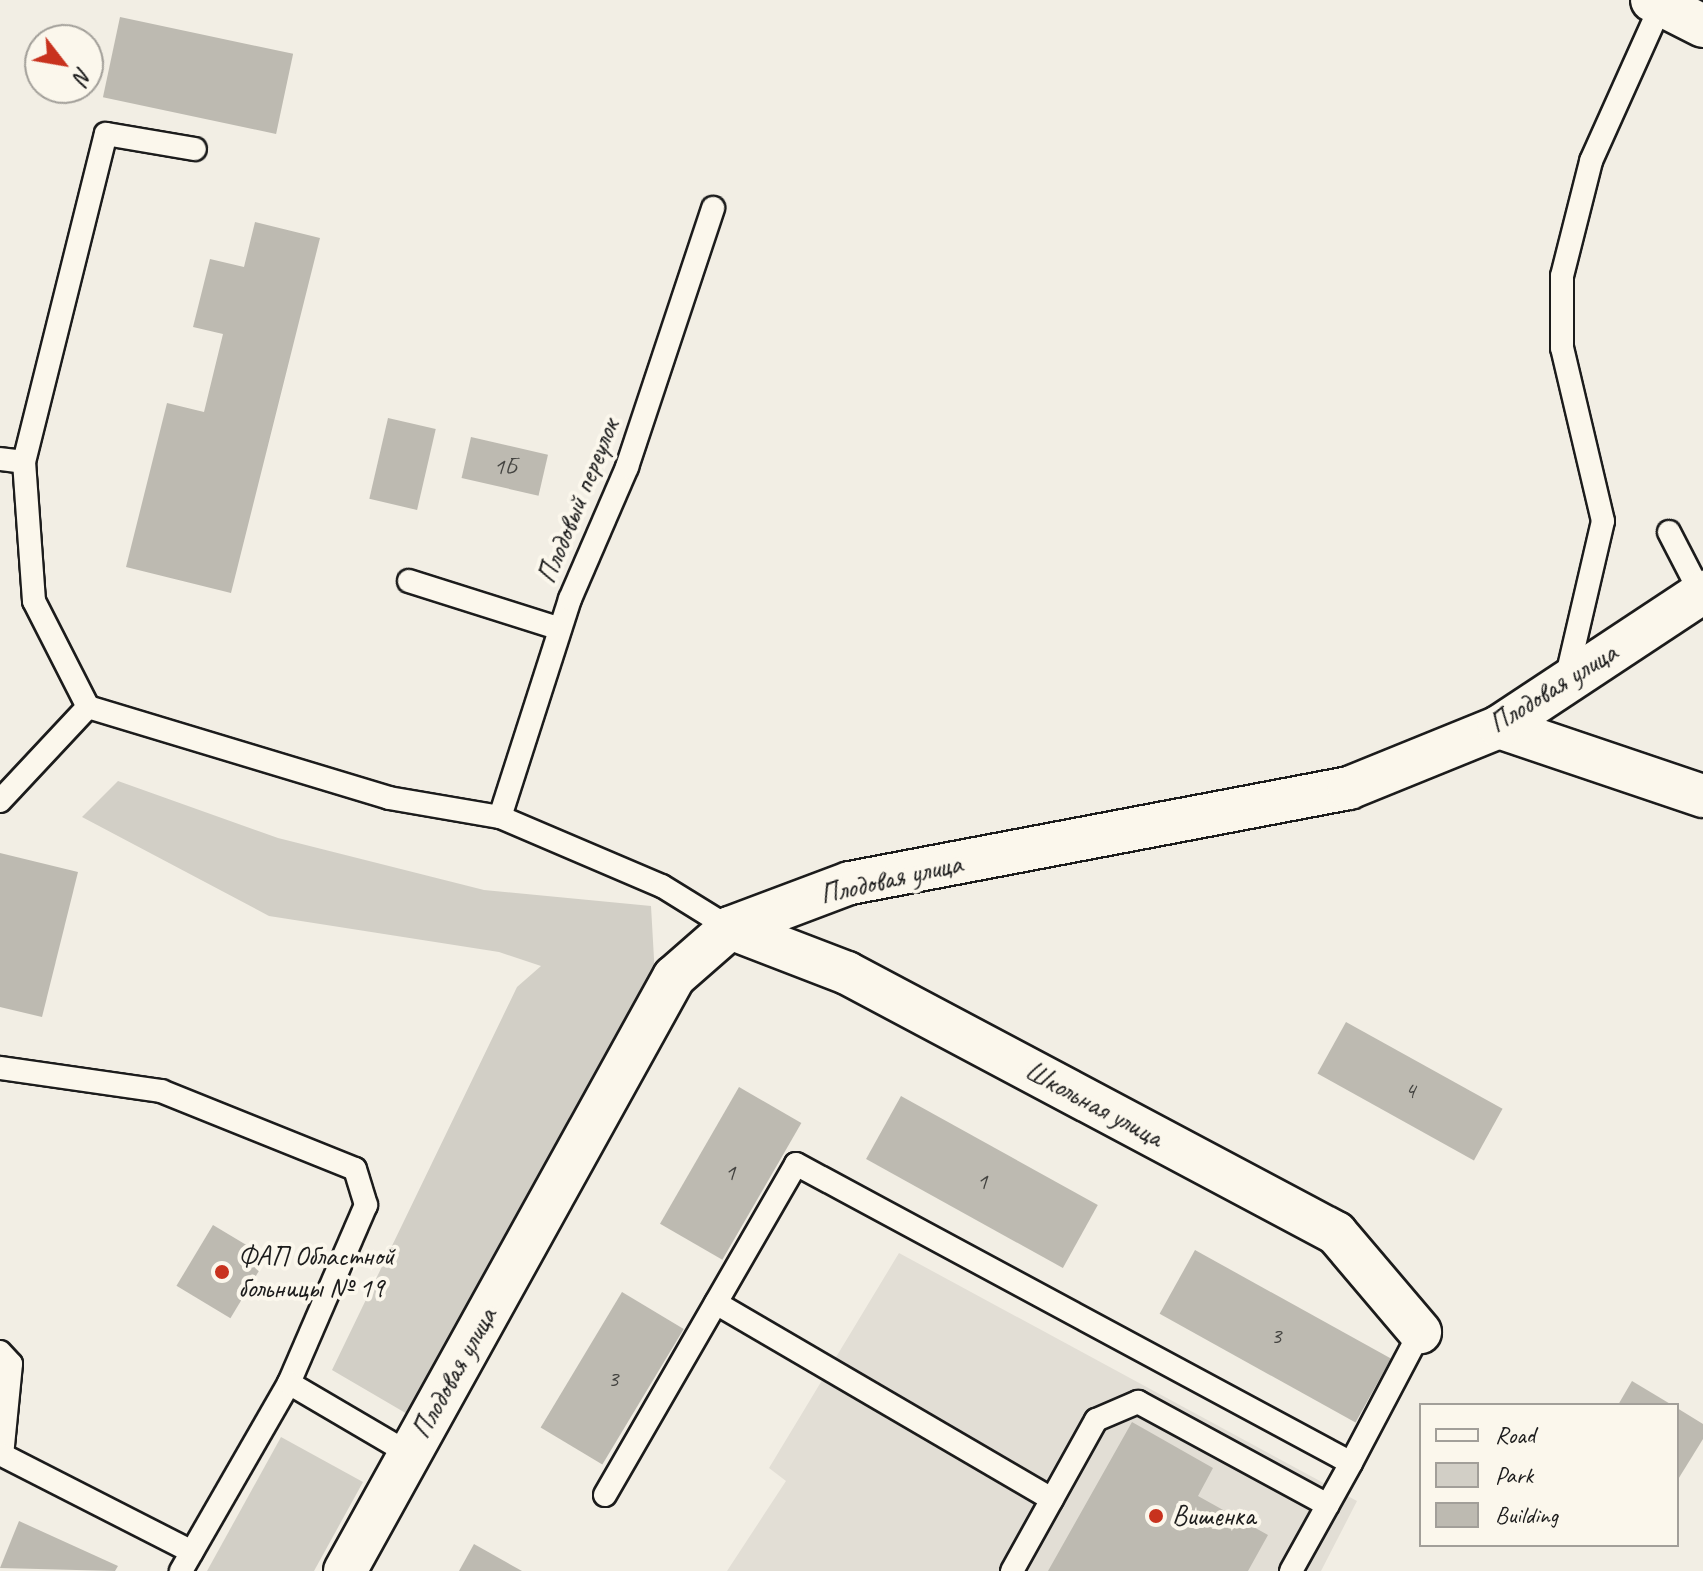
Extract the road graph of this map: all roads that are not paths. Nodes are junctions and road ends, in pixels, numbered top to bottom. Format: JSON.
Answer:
{"nodes":[{"id":1,"x":1657,"y":3,"type":"edge"},
{"id":2,"x":1703,"y":26,"type":"edge"},
{"id":3,"x":195,"y":149,"type":"dead end"},
{"id":4,"x":713,"y":208,"type":"dead end"},
{"id":5,"x":0,"y":459,"type":"edge"},
{"id":6,"x":24,"y":462,"type":"junction"},
{"id":7,"x":1669,"y":532,"type":"dead end"},
{"id":8,"x":409,"y":581,"type":"dead end"},
{"id":9,"x":1702,"y":593,"type":"edge"},
{"id":10,"x":560,"y":629,"type":"junction"},
{"id":11,"x":1565,"y":683,"type":"junction"},
{"id":12,"x":88,"y":707,"type":"junction"},
{"id":13,"x":1499,"y":727,"type":"junction"},
{"id":14,"x":1703,"y":796,"type":"edge"},
{"id":15,"x":0,"y":801,"type":"edge"},
{"id":16,"x":500,"y":817,"type":"junction"},
{"id":17,"x":730,"y":928,"type":"junction"},
{"id":18,"x":0,"y":1068,"type":"edge"},
{"id":19,"x":716,"y":1303,"type":"junction"},
{"id":20,"x":1420,"y":1332,"type":"joint"},
{"id":21,"x":0,"y":1352,"type":"edge"},
{"id":22,"x":289,"y":1383,"type":"junction"},
{"id":23,"x":410,"y":1454,"type":"junction"},
{"id":24,"x":1351,"y":1463,"type":"junction"},
{"id":25,"x":605,"y":1495,"type":"dead end"},
{"id":26,"x":1052,"y":1499,"type":"junction"},
{"id":27,"x":1328,"y":1505,"type":"junction"},
{"id":28,"x":186,"y":1561,"type":"edge"},
{"id":29,"x":345,"y":1571,"type":"edge"},
{"id":30,"x":1012,"y":1571,"type":"edge"},
{"id":31,"x":1291,"y":1571,"type":"edge"}],
"edges":[{"from":1,"to":2,"type":"street"},
{"from":1,"to":11,"type":"lane"},
{"from":3,"to":6,"type":"lane"},
{"from":4,"to":10,"type":"lane","name":"Плодовый переулок"},
{"from":5,"to":6,"type":"lane"},
{"from":6,"to":12,"type":"lane"},
{"from":7,"to":9,"type":"lane"},
{"from":8,"to":10,"type":"lane"},
{"from":9,"to":11,"type":"street","name":"Плодовая улица"},
{"from":10,"to":16,"type":"lane","name":"Плодовый переулок"},
{"from":11,"to":13,"type":"street","name":"Плодовая улица"},
{"from":12,"to":15,"type":"lane"},
{"from":12,"to":16,"type":"lane"},
{"from":13,"to":14,"type":"street"},
{"from":13,"to":17,"type":"street","name":"Плодовая улица"},
{"from":16,"to":17,"type":"lane"},
{"from":17,"to":20,"type":"street","name":"Школьная улица"},
{"from":17,"to":23,"type":"street","name":"Плодовая улица"},
{"from":18,"to":22,"type":"lane"},
{"from":19,"to":24,"type":"lane"},
{"from":19,"to":25,"type":"lane"},
{"from":19,"to":26,"type":"lane"},
{"from":20,"to":24,"type":"lane"},
{"from":21,"to":28,"type":"lane"},
{"from":22,"to":23,"type":"lane"},
{"from":22,"to":28,"type":"lane"},
{"from":23,"to":29,"type":"street","name":"Плодовая улица"},
{"from":24,"to":27,"type":"lane"},
{"from":26,"to":27,"type":"lane"},
{"from":26,"to":30,"type":"lane"},
{"from":27,"to":31,"type":"lane"}]}
